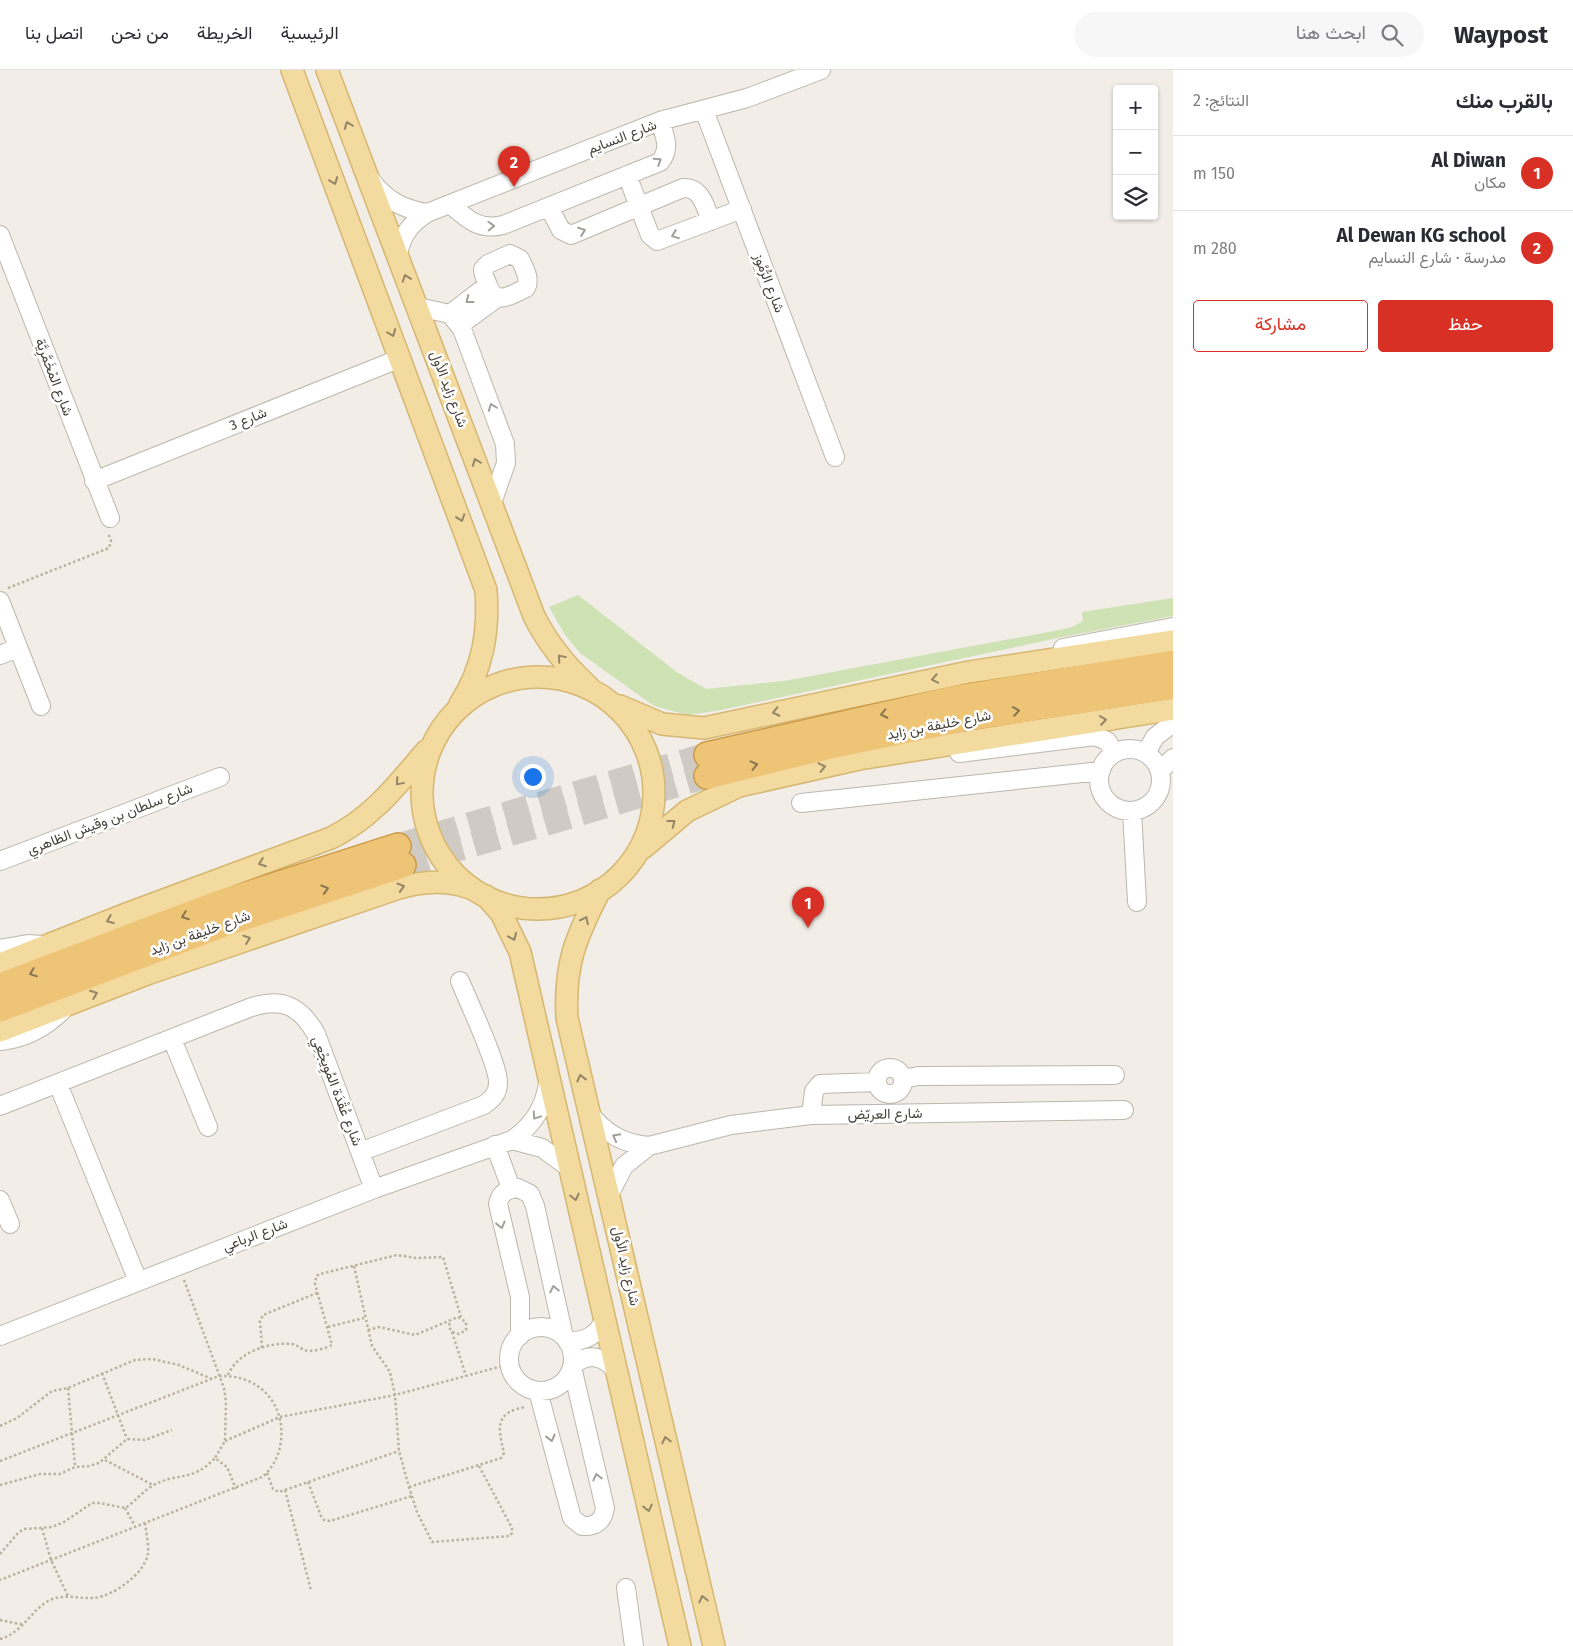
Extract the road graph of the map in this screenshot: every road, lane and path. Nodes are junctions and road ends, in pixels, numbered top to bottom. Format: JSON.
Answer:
{"nodes":[{"id":1,"x":292,"y":70,"type":"edge"},
{"id":2,"x":327,"y":70,"type":"edge"},
{"id":3,"x":821,"y":70,"type":"edge"},
{"id":4,"x":704,"y":110,"type":"junction"},
{"id":5,"x":660,"y":122,"type":"junction"},
{"id":6,"x":367,"y":173,"type":"junction"},
{"id":7,"x":627,"y":176,"type":"junction"},
{"id":8,"x":450,"y":204,"type":"junction"},
{"id":9,"x":549,"y":207,"type":"junction"},
{"id":10,"x":639,"y":207,"type":"junction"},
{"id":11,"x":742,"y":209,"type":"junction"},
{"id":12,"x":427,"y":213,"type":"junction"},
{"id":13,"x":712,"y":221,"type":"junction"},
{"id":14,"x":0,"y":235,"type":"edge"},
{"id":15,"x":398,"y":254,"type":"junction"},
{"id":16,"x":493,"y":292,"type":"dead end"},
{"id":17,"x":418,"y":307,"type":"junction"},
{"id":18,"x":455,"y":319,"type":"junction"},
{"id":19,"x":401,"y":358,"type":"junction"},
{"id":20,"x":834,"y":457,"type":"dead end"},
{"id":21,"x":94,"y":481,"type":"junction"},
{"id":22,"x":492,"y":503,"type":"junction"},
{"id":23,"x":108,"y":514,"type":"joint"},
{"id":24,"x":0,"y":592,"type":"edge"},
{"id":25,"x":0,"y":601,"type":"edge"},
{"id":26,"x":1173,"y":627,"type":"edge"},
{"id":27,"x":1173,"y":641,"type":"edge"},
{"id":28,"x":18,"y":648,"type":"junction"},
{"id":29,"x":0,"y":655,"type":"edge"},
{"id":30,"x":1173,"y":663,"type":"edge"},
{"id":31,"x":969,"y":672,"type":"junction"},
{"id":32,"x":1173,"y":686,"type":"edge"},
{"id":33,"x":601,"y":696,"type":"junction"},
{"id":34,"x":41,"y":706,"type":"dead end"},
{"id":35,"x":1173,"y":709,"type":"edge"},
{"id":36,"x":456,"y":710,"type":"junction"},
{"id":37,"x":1173,"y":723,"type":"edge"},
{"id":38,"x":431,"y":745,"type":"junction"},
{"id":39,"x":1115,"y":754,"type":"junction"},
{"id":40,"x":1146,"y":754,"type":"junction"},
{"id":41,"x":859,"y":758,"type":"junction"},
{"id":42,"x":1173,"y":758,"type":"edge"},
{"id":43,"x":1101,"y":771,"type":"junction"},
{"id":44,"x":1160,"y":771,"type":"junction"},
{"id":45,"x":220,"y":777,"type":"dead end"},
{"id":46,"x":801,"y":804,"type":"dead end"},
{"id":47,"x":1132,"y":811,"type":"junction"},
{"id":48,"x":635,"y":855,"type":"junction"},
{"id":49,"x":0,"y":862,"type":"edge"},
{"id":50,"x":600,"y":890,"type":"junction"},
{"id":51,"x":481,"y":894,"type":"junction"},
{"id":52,"x":1137,"y":902,"type":"dead end"},
{"id":53,"x":46,"y":946,"type":"junction"},
{"id":54,"x":0,"y":949,"type":"edge"},
{"id":55,"x":0,"y":964,"type":"edge"},
{"id":56,"x":460,"y":981,"type":"dead end"},
{"id":57,"x":0,"y":986,"type":"edge"},
{"id":58,"x":68,"y":1005,"type":"junction"},
{"id":59,"x":0,"y":1009,"type":"edge"},
{"id":60,"x":0,"y":1031,"type":"edge"},
{"id":61,"x":172,"y":1039,"type":"junction"},
{"id":62,"x":0,"y":1040,"type":"edge"},
{"id":63,"x":1115,"y":1075,"type":"dead end"},
{"id":64,"x":904,"y":1079,"type":"junction"},
{"id":65,"x":877,"y":1082,"type":"junction"},
{"id":66,"x":58,"y":1084,"type":"junction"},
{"id":67,"x":548,"y":1084,"type":"junction"},
{"id":68,"x":890,"y":1095,"type":"junction"},
{"id":69,"x":0,"y":1106,"type":"edge"},
{"id":70,"x":1124,"y":1110,"type":"dead end"},
{"id":71,"x":590,"y":1114,"type":"junction"},
{"id":72,"x":811,"y":1114,"type":"junction"},
{"id":73,"x":890,"y":1114,"type":"junction"},
{"id":74,"x":208,"y":1127,"type":"dead end"},
{"id":75,"x":504,"y":1142,"type":"junction"},
{"id":76,"x":649,"y":1146,"type":"junction"},
{"id":77,"x":360,"y":1152,"type":"junction"},
{"id":78,"x":568,"y":1167,"type":"junction"},
{"id":79,"x":511,"y":1188,"type":"junction"},
{"id":80,"x":374,"y":1189,"type":"junction"},
{"id":81,"x":609,"y":1194,"type":"junction"},
{"id":82,"x":0,"y":1200,"type":"edge"},
{"id":83,"x":10,"y":1224,"type":"dead end"},
{"id":84,"x":178,"y":1265,"type":"junction"},
{"id":85,"x":354,"y":1266,"type":"junction"},
{"id":86,"x":138,"y":1281,"type":"junction"},
{"id":87,"x":317,"y":1293,"type":"junction"},
{"id":88,"x":460,"y":1317,"type":"junction"},
{"id":89,"x":364,"y":1318,"type":"junction"},
{"id":90,"x":450,"y":1321,"type":"junction"},
{"id":91,"x":604,"y":1321,"type":"junction"},
{"id":92,"x":328,"y":1327,"type":"junction"},
{"id":93,"x":368,"y":1330,"type":"junction"},
{"id":94,"x":452,"y":1332,"type":"junction"},
{"id":95,"x":0,"y":1336,"type":"edge"},
{"id":96,"x":520,"y":1336,"type":"junction"},
{"id":97,"x":566,"y":1339,"type":"junction"},
{"id":98,"x":262,"y":1348,"type":"junction"},
{"id":99,"x":510,"y":1364,"type":"junction"},
{"id":100,"x":573,"y":1366,"type":"junction"},
{"id":101,"x":616,"y":1371,"type":"junction"},
{"id":102,"x":102,"y":1374,"type":"junction"},
{"id":103,"x":228,"y":1375,"type":"junction"},
{"id":104,"x":219,"y":1376,"type":"junction"},
{"id":105,"x":466,"y":1376,"type":"junction"},
{"id":106,"x":212,"y":1378,"type":"junction"},
{"id":107,"x":68,"y":1388,"type":"junction"},
{"id":108,"x":394,"y":1395,"type":"junction"},
{"id":109,"x":540,"y":1398,"type":"junction"},
{"id":110,"x":119,"y":1414,"type":"junction"},
{"id":111,"x":280,"y":1417,"type":"junction"},
{"id":112,"x":0,"y":1426,"type":"edge"},
{"id":113,"x":172,"y":1430,"type":"dead end"},
{"id":114,"x":71,"y":1434,"type":"junction"},
{"id":115,"x":127,"y":1439,"type":"junction"},
{"id":116,"x":225,"y":1441,"type":"junction"},
{"id":117,"x":399,"y":1451,"type":"junction"},
{"id":118,"x":215,"y":1458,"type":"junction"},
{"id":119,"x":105,"y":1460,"type":"junction"},
{"id":120,"x":0,"y":1461,"type":"edge"},
{"id":121,"x":478,"y":1464,"type":"junction"},
{"id":122,"x":75,"y":1467,"type":"junction"},
{"id":123,"x":267,"y":1473,"type":"junction"},
{"id":124,"x":308,"y":1482,"type":"junction"},
{"id":125,"x":0,"y":1485,"type":"edge"},
{"id":126,"x":153,"y":1485,"type":"junction"},
{"id":127,"x":409,"y":1487,"type":"junction"},
{"id":128,"x":236,"y":1488,"type":"junction"},
{"id":129,"x":285,"y":1490,"type":"junction"},
{"id":130,"x":412,"y":1496,"type":"junction"},
{"id":131,"x":124,"y":1508,"type":"junction"},
{"id":132,"x":145,"y":1522,"type":"junction"},
{"id":133,"x":136,"y":1526,"type":"junction"},
{"id":134,"x":42,"y":1528,"type":"junction"},
{"id":135,"x":0,"y":1554,"type":"edge"},
{"id":136,"x":51,"y":1560,"type":"junction"},
{"id":137,"x":0,"y":1580,"type":"edge"},
{"id":138,"x":626,"y":1588,"type":"dead end"},
{"id":139,"x":312,"y":1590,"type":"dead end"},
{"id":140,"x":68,"y":1596,"type":"junction"},
{"id":141,"x":0,"y":1620,"type":"edge"},
{"id":142,"x":24,"y":1625,"type":"junction"},
{"id":143,"x":0,"y":1639,"type":"edge"},
{"id":144,"x":634,"y":1646,"type":"edge"},
{"id":145,"x":680,"y":1646,"type":"edge"},
{"id":146,"x":714,"y":1646,"type":"edge"}],
"edges":[{"from":1,"to":19,"type":"main road","one_way":true},
{"from":6,"to":2,"type":"main road","name":"شارع زايد الأول","one_way":true},
{"from":3,"to":4,"type":"street","name":"شارع النسايم"},
{"from":4,"to":5,"type":"street","name":"شارع النسايم"},
{"from":4,"to":11,"type":"street","name":"شارع الرُّمُوز"},
{"from":7,"to":5,"type":"street","one_way":true},
{"from":5,"to":8,"type":"street","name":"شارع النسايم"},
{"from":6,"to":12,"type":"street"},
{"from":6,"to":15,"type":"main road","name":"شارع زايد الأول"},
{"from":7,"to":9,"type":"street"},
{"from":7,"to":10,"type":"street"},
{"from":8,"to":9,"type":"street","one_way":true},
{"from":8,"to":12,"type":"street","name":"شارع النسايم"},
{"from":9,"to":10,"type":"street","one_way":true},
{"from":10,"to":13,"type":"street"},
{"from":13,"to":10,"type":"street","one_way":true},
{"from":11,"to":13,"type":"street"},
{"from":11,"to":20,"type":"street","name":"شارع الرُّمُوز"},
{"from":12,"to":15,"type":"street","name":"شارع النسايم"},
{"from":14,"to":21,"type":"street","name":"شارع المْخَمَّرِيَّة"},
{"from":17,"to":15,"type":"main road","name":"شارع زايد الأول","one_way":true},
{"from":16,"to":18,"type":"street"},
{"from":17,"to":18,"type":"street"},
{"from":22,"to":17,"type":"main road","name":"شارع زايد الأول","one_way":true},
{"from":22,"to":18,"type":"street","one_way":true},
{"from":19,"to":21,"type":"street","name":"شارع 3"},
{"from":19,"to":36,"type":"main road","one_way":true},
{"from":21,"to":23,"type":"street","name":"شارع المْخَمَّرِيَّة"},
{"from":33,"to":22,"type":"main road","name":"شارع زايد الأول","one_way":true},
{"from":23,"to":24,"type":"path"},
{"from":25,"to":28,"type":"street"},
{"from":26,"to":31,"type":"street"},
{"from":27,"to":31,"type":"main road"},
{"from":28,"to":29,"type":"street"},
{"from":28,"to":34,"type":"street"},
{"from":30,"to":32,"type":"highway","name":"شارع خليفة بن زايد","one_way":true},
{"from":31,"to":33,"type":"main road","one_way":true},
{"from":33,"to":36,"type":"main road"},
{"from":33,"to":48,"type":"main road","name":"شارع زايد الأول"},
{"from":41,"to":35,"type":"main road","one_way":true},
{"from":36,"to":38,"type":"main road"},
{"from":37,"to":40,"type":"street"},
{"from":38,"to":51,"type":"main road"},
{"from":38,"to":53,"type":"main road","one_way":true},
{"from":39,"to":40,"type":"street"},
{"from":39,"to":41,"type":"street"},
{"from":39,"to":43,"type":"street"},
{"from":40,"to":44,"type":"street"},
{"from":48,"to":41,"type":"main road","one_way":true},
{"from":42,"to":44,"type":"street"},
{"from":43,"to":46,"type":"street"},
{"from":43,"to":47,"type":"street"},
{"from":44,"to":47,"type":"street"},
{"from":45,"to":49,"type":"street","name":"شارع سلطان بن وقيش الظاهري"},
{"from":47,"to":52,"type":"street"},
{"from":48,"to":50,"type":"main road"},
{"from":50,"to":51,"type":"main road"},
{"from":71,"to":50,"type":"main road","name":"شارع زايد الأول","one_way":true},
{"from":58,"to":51,"type":"main road","one_way":true},
{"from":51,"to":67,"type":"main road","one_way":true},
{"from":53,"to":54,"type":"street"},
{"from":53,"to":55,"type":"main road"},
{"from":56,"to":77,"type":"street"},
{"from":59,"to":57,"type":"highway","name":"شارع خليفة بن زايد","one_way":true},
{"from":58,"to":60,"type":"main road"},
{"from":58,"to":62,"type":"street"},
{"from":61,"to":66,"type":"street","name":"شارع عُقْدَة المُوِيجْعِي"},
{"from":61,"to":74,"type":"street"},
{"from":61,"to":77,"type":"street","name":"شارع عُقْدَة المُوِيجْعِي"},
{"from":63,"to":64,"type":"street"},
{"from":64,"to":65,"type":"street"},
{"from":64,"to":68,"type":"street"},
{"from":65,"to":68,"type":"street"},
{"from":65,"to":72,"type":"street"},
{"from":66,"to":69,"type":"street","name":"شارع عُقْدَة المُوِيجْعِي"},
{"from":66,"to":86,"type":"street"},
{"from":67,"to":75,"type":"street","name":"شارع الرباعي","one_way":true},
{"from":67,"to":78,"type":"main road"},
{"from":68,"to":73,"type":"street"},
{"from":70,"to":73,"type":"street","name":"شارع العريّض"},
{"from":76,"to":71,"type":"street","name":"شارع العريّض","one_way":true},
{"from":71,"to":81,"type":"main road","name":"شارع زايد الأول"},
{"from":72,"to":73,"type":"street","name":"شارع العريّض"},
{"from":72,"to":76,"type":"street","name":"شارع العريّض"},
{"from":75,"to":78,"type":"street"},
{"from":75,"to":79,"type":"street"},
{"from":75,"to":80,"type":"street","name":"شارع الرباعي"},
{"from":76,"to":81,"type":"street","name":"شارع العريّض"},
{"from":77,"to":80,"type":"street","name":"شارع عُقْدَة المُوِيجْعِي"},
{"from":78,"to":91,"type":"main road","one_way":true},
{"from":79,"to":96,"type":"street","one_way":true},
{"from":97,"to":79,"type":"street","one_way":true},
{"from":80,"to":84,"type":"street","name":"شارع الرباعي"},
{"from":146,"to":81,"type":"main road","name":"شارع زايد الأول","one_way":true},
{"from":82,"to":83,"type":"street"},
{"from":84,"to":86,"type":"street","name":"شارع الرباعي"},
{"from":84,"to":104,"type":"path"},
{"from":85,"to":87,"type":"path"},
{"from":85,"to":88,"type":"path"},
{"from":85,"to":89,"type":"path"},
{"from":86,"to":95,"type":"street","name":"شارع الرباعي"},
{"from":87,"to":92,"type":"path"},
{"from":87,"to":98,"type":"path"},
{"from":88,"to":90,"type":"path"},
{"from":88,"to":94,"type":"path"},
{"from":89,"to":92,"type":"path"},
{"from":89,"to":93,"type":"path"},
{"from":90,"to":93,"type":"path"},
{"from":90,"to":94,"type":"path"},
{"from":91,"to":97,"type":"street"},
{"from":91,"to":101,"type":"main road"},
{"from":92,"to":98,"type":"path"},
{"from":93,"to":108,"type":"path"},
{"from":94,"to":105,"type":"path"},
{"from":96,"to":97,"type":"street"},
{"from":96,"to":99,"type":"street"},
{"from":97,"to":100,"type":"street"},
{"from":98,"to":103,"type":"path"},
{"from":99,"to":105,"type":"path"},
{"from":99,"to":109,"type":"street"},
{"from":100,"to":101,"type":"street"},
{"from":100,"to":109,"type":"street"},
{"from":109,"to":100,"type":"street","one_way":true},
{"from":101,"to":145,"type":"main road","one_way":true},
{"from":102,"to":106,"type":"path"},
{"from":102,"to":107,"type":"path"},
{"from":102,"to":110,"type":"path"},
{"from":103,"to":104,"type":"path"},
{"from":103,"to":111,"type":"path"},
{"from":104,"to":106,"type":"path"},
{"from":104,"to":116,"type":"path"},
{"from":105,"to":108,"type":"path"},
{"from":106,"to":110,"type":"path"},
{"from":107,"to":112,"type":"path"},
{"from":107,"to":114,"type":"path"},
{"from":108,"to":111,"type":"path"},
{"from":108,"to":117,"type":"path"},
{"from":109,"to":121,"type":"path"},
{"from":110,"to":114,"type":"path"},
{"from":110,"to":115,"type":"path"},
{"from":111,"to":116,"type":"path"},
{"from":111,"to":123,"type":"path"},
{"from":113,"to":115,"type":"path"},
{"from":114,"to":120,"type":"path"},
{"from":114,"to":122,"type":"path"},
{"from":115,"to":119,"type":"path"},
{"from":116,"to":118,"type":"path"},
{"from":117,"to":124,"type":"path"},
{"from":117,"to":127,"type":"path"},
{"from":118,"to":126,"type":"path"},
{"from":118,"to":128,"type":"path"},
{"from":119,"to":122,"type":"path"},
{"from":119,"to":126,"type":"path"},
{"from":121,"to":127,"type":"path"},
{"from":121,"to":130,"type":"path"},
{"from":122,"to":125,"type":"path"},
{"from":123,"to":128,"type":"path"},
{"from":123,"to":129,"type":"path"},
{"from":124,"to":129,"type":"path"},
{"from":124,"to":130,"type":"path"},
{"from":126,"to":131,"type":"path"},
{"from":127,"to":130,"type":"path"},
{"from":128,"to":132,"type":"path"},
{"from":129,"to":139,"type":"path"},
{"from":131,"to":133,"type":"path"},
{"from":131,"to":134,"type":"path"},
{"from":132,"to":133,"type":"path"},
{"from":132,"to":140,"type":"path"},
{"from":133,"to":136,"type":"path"},
{"from":134,"to":135,"type":"path"},
{"from":134,"to":136,"type":"path"},
{"from":136,"to":137,"type":"path"},
{"from":136,"to":140,"type":"path"},
{"from":138,"to":144,"type":"street"},
{"from":140,"to":142,"type":"path"},
{"from":141,"to":142,"type":"path"},
{"from":142,"to":143,"type":"path"}]}
